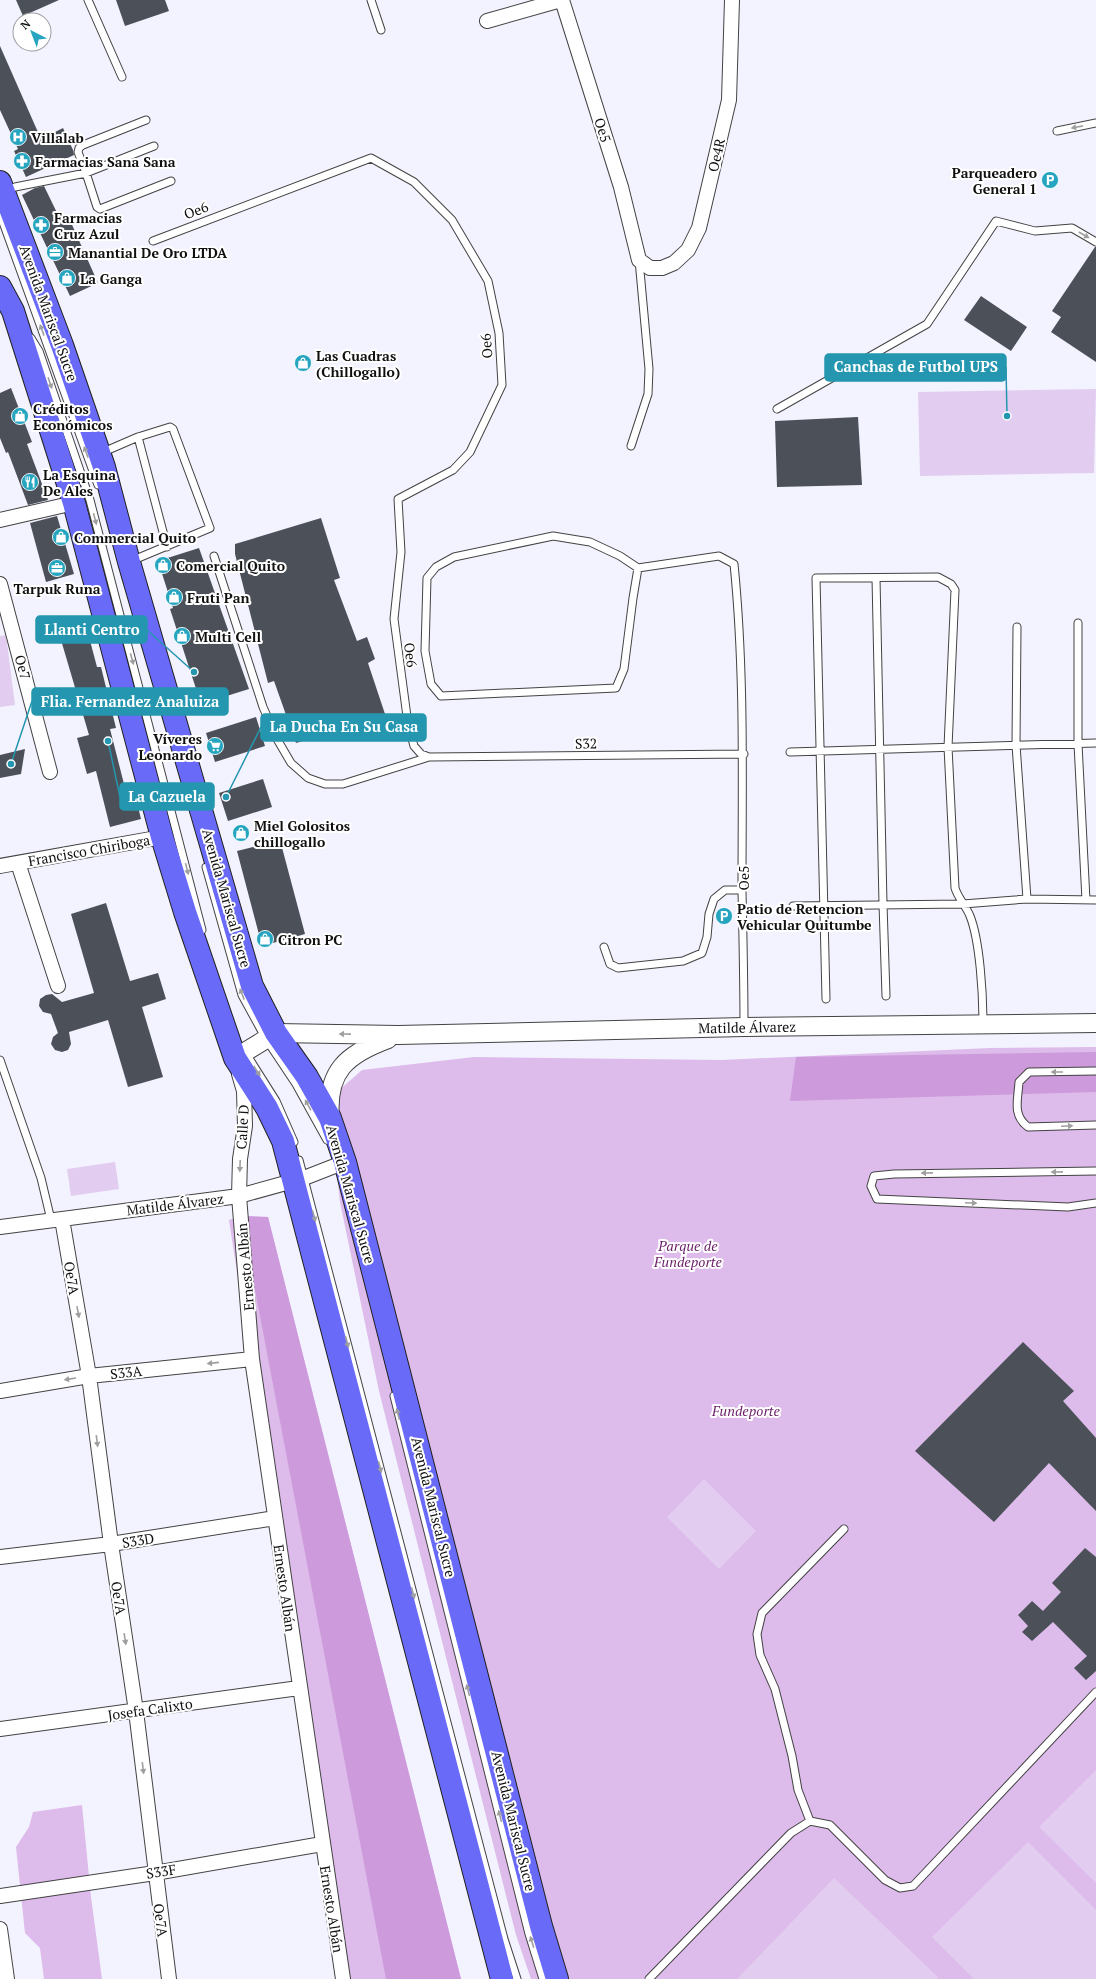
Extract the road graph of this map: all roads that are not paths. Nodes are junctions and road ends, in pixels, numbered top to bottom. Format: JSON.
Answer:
{"nodes":[{"id":1,"x":88,"y":0,"type":"edge"},
{"id":2,"x":371,"y":0,"type":"edge"},
{"id":3,"x":562,"y":0,"type":"edge"},
{"id":4,"x":732,"y":0,"type":"edge"},
{"id":5,"x":486,"y":21,"type":"dead end"},
{"id":6,"x":381,"y":30,"type":"dead end"},
{"id":7,"x":122,"y":77,"type":"dead end"},
{"id":8,"x":146,"y":120,"type":"dead end"},
{"id":9,"x":1096,"y":123,"type":"edge"},
{"id":10,"x":1057,"y":131,"type":"dead end"},
{"id":11,"x":154,"y":146,"type":"dead end"},
{"id":12,"x":86,"y":173,"type":"junction"},
{"id":13,"x":171,"y":181,"type":"dead end"},
{"id":14,"x":2,"y":187,"type":"edge"},
{"id":15,"x":0,"y":214,"type":"edge"},
{"id":16,"x":153,"y":241,"type":"dead end"},
{"id":17,"x":1096,"y":242,"type":"edge"},
{"id":18,"x":639,"y":260,"type":"junction"},
{"id":19,"x":0,"y":278,"type":"edge"},
{"id":20,"x":8,"y":301,"type":"edge"},
{"id":21,"x":777,"y":409,"type":"dead end"},
{"id":22,"x":138,"y":437,"type":"junction"},
{"id":23,"x":631,"y":446,"type":"dead end"},
{"id":24,"x":100,"y":454,"type":"junction"},
{"id":25,"x":101,"y":494,"type":"dead end"},
{"id":26,"x":74,"y":503,"type":"junction"},
{"id":27,"x":0,"y":520,"type":"edge"},
{"id":28,"x":167,"y":547,"type":"junction"},
{"id":29,"x":214,"y":556,"type":"dead end"},
{"id":30,"x":129,"y":562,"type":"junction"},
{"id":31,"x":638,"y":568,"type":"junction"},
{"id":32,"x":876,"y":578,"type":"junction"},
{"id":33,"x":1,"y":592,"type":"edge"},
{"id":34,"x":1078,"y":623,"type":"dead end"},
{"id":35,"x":1018,"y":627,"type":"dead end"},
{"id":36,"x":1096,"y":743,"type":"edge"},
{"id":37,"x":1078,"y":744,"type":"junction"},
{"id":38,"x":1016,"y":745,"type":"junction"},
{"id":39,"x":948,"y":747,"type":"junction"},
{"id":40,"x":881,"y":749,"type":"junction"},
{"id":41,"x":821,"y":751,"type":"junction"},
{"id":42,"x":790,"y":752,"type":"dead end"},
{"id":43,"x":744,"y":754,"type":"junction"},
{"id":44,"x":429,"y":757,"type":"junction"},
{"id":45,"x":50,"y":772,"type":"dead end"},
{"id":46,"x":170,"y":834,"type":"junction"},
{"id":47,"x":205,"y":862,"type":"dead end"},
{"id":48,"x":18,"y":863,"type":"junction"},
{"id":49,"x":0,"y":866,"type":"edge"},
{"id":50,"x":742,"y":890,"type":"junction"},
{"id":51,"x":1027,"y":899,"type":"junction"},
{"id":52,"x":1086,"y":900,"type":"junction"},
{"id":53,"x":1096,"y":900,"type":"edge"},
{"id":54,"x":883,"y":904,"type":"junction"},
{"id":55,"x":963,"y":904,"type":"junction"},
{"id":56,"x":824,"y":905,"type":"junction"},
{"id":57,"x":793,"y":906,"type":"dead end"},
{"id":58,"x":205,"y":940,"type":"dead end"},
{"id":59,"x":604,"y":947,"type":"dead end"},
{"id":60,"x":58,"y":986,"type":"dead end"},
{"id":61,"x":886,"y":996,"type":"dead end"},
{"id":62,"x":826,"y":999,"type":"dead end"},
{"id":63,"x":1096,"y":1023,"type":"edge"},
{"id":64,"x":983,"y":1024,"type":"junction"},
{"id":65,"x":744,"y":1027,"type":"junction"},
{"id":66,"x":398,"y":1035,"type":"junction"},
{"id":67,"x":271,"y":1036,"type":"junction"},
{"id":68,"x":240,"y":1052,"type":"junction"},
{"id":69,"x":0,"y":1060,"type":"edge"},
{"id":70,"x":1096,"y":1071,"type":"edge"},
{"id":71,"x":330,"y":1118,"type":"junction"},
{"id":72,"x":1096,"y":1125,"type":"edge"},
{"id":73,"x":296,"y":1148,"type":"dead end"},
{"id":74,"x":298,"y":1155,"type":"dead end"},
{"id":75,"x":336,"y":1162,"type":"junction"},
{"id":76,"x":1096,"y":1171,"type":"edge"},
{"id":77,"x":299,"y":1179,"type":"junction"},
{"id":78,"x":239,"y":1196,"type":"junction"},
{"id":79,"x":1096,"y":1203,"type":"edge"},
{"id":80,"x":56,"y":1220,"type":"junction"},
{"id":81,"x":0,"y":1226,"type":"edge"},
{"id":82,"x":252,"y":1359,"type":"junction"},
{"id":83,"x":88,"y":1376,"type":"junction"},
{"id":84,"x":392,"y":1389,"type":"dead end"},
{"id":85,"x":0,"y":1390,"type":"edge"},
{"id":86,"x":275,"y":1518,"type":"junction"},
{"id":87,"x":844,"y":1528,"type":"dead end"},
{"id":88,"x":110,"y":1544,"type":"junction"},
{"id":89,"x":0,"y":1557,"type":"edge"},
{"id":90,"x":299,"y":1688,"type":"junction"},
{"id":91,"x":1096,"y":1692,"type":"edge"},
{"id":92,"x":136,"y":1711,"type":"junction"},
{"id":93,"x":0,"y":1729,"type":"edge"},
{"id":94,"x":810,"y":1821,"type":"junction"},
{"id":95,"x":322,"y":1844,"type":"junction"},
{"id":96,"x":155,"y":1873,"type":"junction"},
{"id":97,"x":0,"y":1896,"type":"edge"},
{"id":98,"x":0,"y":1929,"type":"edge"},
{"id":99,"x":7,"y":1979,"type":"edge"},
{"id":100,"x":169,"y":1979,"type":"edge"},
{"id":101,"x":343,"y":1979,"type":"edge"},
{"id":102,"x":502,"y":1979,"type":"edge"},
{"id":103,"x":517,"y":1979,"type":"edge"},
{"id":104,"x":543,"y":1979,"type":"edge"},
{"id":105,"x":557,"y":1979,"type":"edge"},
{"id":106,"x":649,"y":1979,"type":"edge"}],
"edges":[{"from":1,"to":7,"type":"lane"},
{"from":2,"to":6,"type":"lane"},
{"from":3,"to":5,"type":"street"},
{"from":3,"to":18,"type":"street","name":"Oe5"},
{"from":4,"to":18,"type":"street","name":"Oe4R"},
{"from":8,"to":12,"type":"lane"},
{"from":9,"to":10,"type":"lane","one_way":true},
{"from":11,"to":12,"type":"lane"},
{"from":12,"to":13,"type":"lane"},
{"from":12,"to":14,"type":"lane"},
{"from":14,"to":24,"type":"main road","name":"Avenida Mariscal Sucre"},
{"from":25,"to":15,"type":"lane","one_way":true},
{"from":16,"to":44,"type":"lane","name":"Oe6"},
{"from":21,"to":17,"type":"lane","one_way":true},
{"from":18,"to":23,"type":"lane"},
{"from":19,"to":20,"type":"main road"},
{"from":20,"to":26,"type":"main road"},
{"from":20,"to":46,"type":"lane","one_way":true},
{"from":22,"to":24,"type":"lane"},
{"from":22,"to":28,"type":"lane"},
{"from":22,"to":28,"type":"lane"},
{"from":24,"to":30,"type":"main road","name":"Avenida Mariscal Sucre"},
{"from":26,"to":27,"type":"street"},
{"from":26,"to":46,"type":"main road"},
{"from":28,"to":30,"type":"lane"},
{"from":29,"to":44,"type":"lane","name":"S32"},
{"from":30,"to":67,"type":"main road","name":"Avenida Mariscal Sucre"},
{"from":31,"to":31,"type":"lane"},
{"from":31,"to":43,"type":"lane","name":"Oe5"},
{"from":32,"to":39,"type":"lane"},
{"from":32,"to":40,"type":"lane"},
{"from":32,"to":41,"type":"lane"},
{"from":33,"to":45,"type":"street","name":"Oe7"},
{"from":34,"to":37,"type":"lane"},
{"from":35,"to":38,"type":"lane"},
{"from":36,"to":37,"type":"lane"},
{"from":37,"to":38,"type":"lane"},
{"from":37,"to":52,"type":"lane"},
{"from":38,"to":39,"type":"lane"},
{"from":38,"to":51,"type":"lane"},
{"from":39,"to":40,"type":"lane"},
{"from":39,"to":55,"type":"lane"},
{"from":40,"to":41,"type":"lane"},
{"from":40,"to":54,"type":"lane"},
{"from":41,"to":42,"type":"lane"},
{"from":41,"to":56,"type":"lane"},
{"from":43,"to":44,"type":"lane","name":"S32"},
{"from":43,"to":50,"type":"lane","name":"Oe5"},
{"from":46,"to":48,"type":"street","name":"Francisco Chiriboga"},
{"from":46,"to":58,"type":"lane","one_way":true},
{"from":46,"to":68,"type":"main road"},
{"from":67,"to":47,"type":"lane","one_way":true},
{"from":48,"to":49,"type":"street","name":"Francisco Chiriboga"},
{"from":48,"to":60,"type":"street"},
{"from":50,"to":59,"type":"lane"},
{"from":50,"to":65,"type":"lane","name":"Oe5"},
{"from":51,"to":52,"type":"lane"},
{"from":51,"to":55,"type":"lane"},
{"from":52,"to":53,"type":"lane"},
{"from":54,"to":55,"type":"lane"},
{"from":54,"to":56,"type":"lane"},
{"from":54,"to":61,"type":"lane"},
{"from":55,"to":64,"type":"lane"},
{"from":56,"to":57,"type":"lane"},
{"from":56,"to":62,"type":"lane"},
{"from":63,"to":64,"type":"street","name":"Matilde Álvarez"},
{"from":64,"to":65,"type":"street","name":"Matilde Álvarez"},
{"from":65,"to":66,"type":"street","name":"Matilde Álvarez"},
{"from":66,"to":67,"type":"street","name":"Matilde Álvarez","one_way":true},
{"from":66,"to":71,"type":"street","name":"Matilde Álvarez"},
{"from":67,"to":68,"type":"street"},
{"from":67,"to":71,"type":"main road","name":"Avenida Mariscal Sucre"},
{"from":75,"to":67,"type":"lane","one_way":true},
{"from":68,"to":73,"type":"lane","one_way":true},
{"from":68,"to":77,"type":"main road"},
{"from":68,"to":78,"type":"street","name":"Calle D","one_way":true},
{"from":69,"to":80,"type":"lane"},
{"from":70,"to":72,"type":"lane","one_way":true},
{"from":71,"to":75,"type":"main road","name":"Avenida Mariscal Sucre"},
{"from":74,"to":77,"type":"lane"},
{"from":75,"to":77,"type":"street","name":"Matilde Álvarez"},
{"from":75,"to":105,"type":"main road","name":"Avenida Mariscal Sucre"},
{"from":76,"to":79,"type":"lane","one_way":true},
{"from":77,"to":78,"type":"street","name":"Matilde Álvarez"},
{"from":77,"to":102,"type":"main road"},
{"from":77,"to":103,"type":"lane","one_way":true},
{"from":78,"to":80,"type":"street","name":"Matilde Álvarez"},
{"from":78,"to":82,"type":"street","name":"Ernesto Albán"},
{"from":80,"to":81,"type":"street","name":"Matilde Álvarez"},
{"from":80,"to":83,"type":"street","name":"Oe7A","one_way":true},
{"from":82,"to":83,"type":"street","name":"S33A","one_way":true},
{"from":82,"to":86,"type":"street","name":"Ernesto Albán"},
{"from":83,"to":85,"type":"street","name":"S33A","one_way":true},
{"from":83,"to":88,"type":"street","name":"Oe7A","one_way":true},
{"from":104,"to":84,"type":"lane","one_way":true},
{"from":86,"to":88,"type":"street","name":"S33D"},
{"from":86,"to":90,"type":"street","name":"Ernesto Albán"},
{"from":87,"to":94,"type":"lane"},
{"from":88,"to":89,"type":"street","name":"S33D"},
{"from":88,"to":92,"type":"street","name":"Oe7A","one_way":true},
{"from":90,"to":92,"type":"street","name":"Josefa Calixto"},
{"from":90,"to":95,"type":"street","name":"Ernesto Albán"},
{"from":91,"to":94,"type":"lane"},
{"from":92,"to":93,"type":"street","name":"Josefa Calixto"},
{"from":92,"to":96,"type":"street","name":"Oe7A","one_way":true},
{"from":94,"to":106,"type":"lane"},
{"from":95,"to":96,"type":"street","name":"S33F"},
{"from":95,"to":101,"type":"street","name":"Ernesto Albán"},
{"from":96,"to":97,"type":"street","name":"S33F"},
{"from":96,"to":100,"type":"street","name":"Oe7A"},
{"from":98,"to":99,"type":"street"}]}
